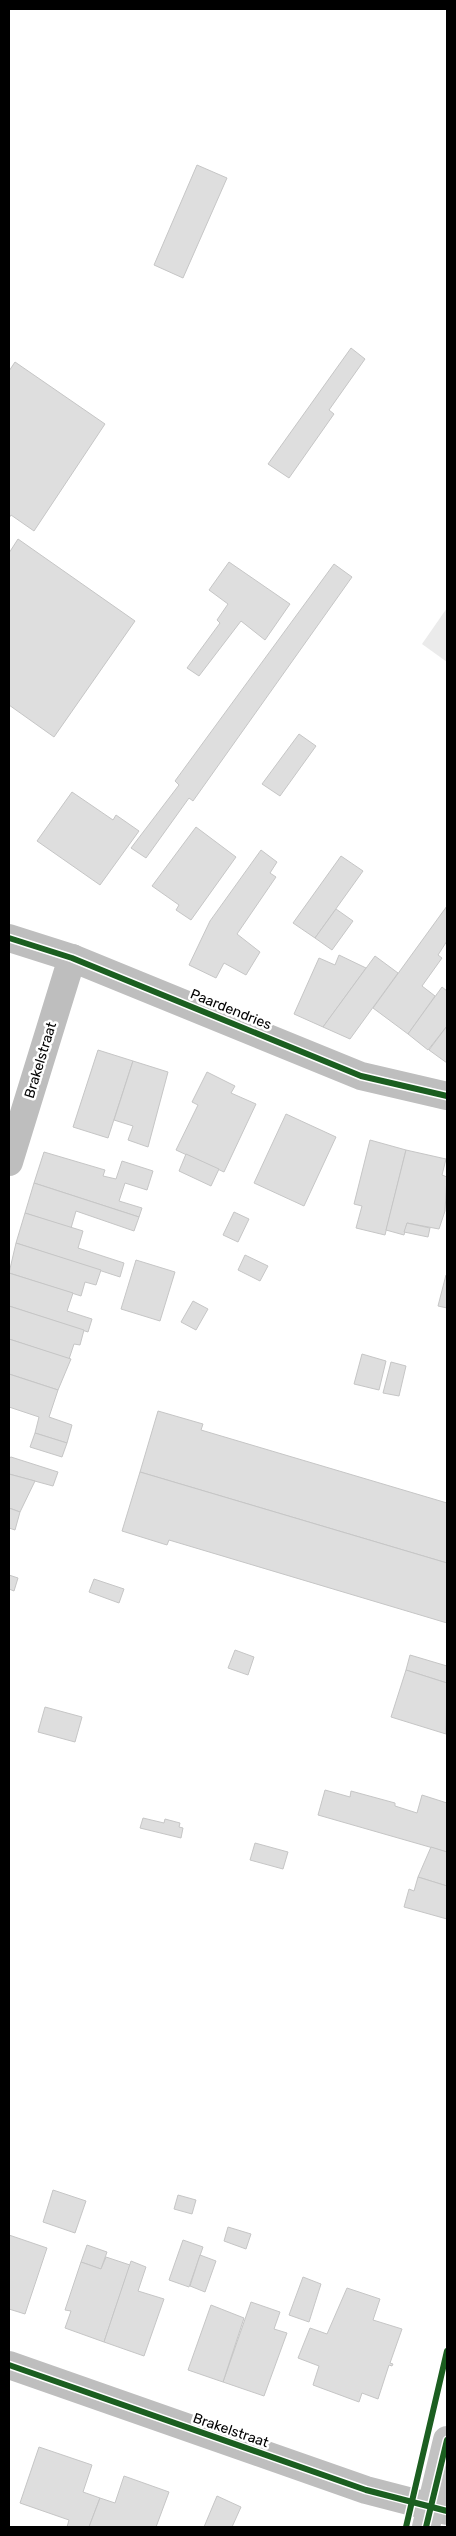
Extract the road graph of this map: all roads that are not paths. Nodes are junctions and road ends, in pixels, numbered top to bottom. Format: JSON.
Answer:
{"nodes":[{"id":1,"x":9,"y":938,"type":"edge"},
{"id":2,"x":72,"y":958,"type":"junction"},
{"id":3,"x":447,"y":1096,"type":"edge"},
{"id":4,"x":9,"y":1162,"type":"edge"},
{"id":5,"x":9,"y":2365,"type":"edge"},
{"id":6,"x":447,"y":2440,"type":"edge"},
{"id":7,"x":435,"y":2515,"type":"edge"}],
"edges":[{"from":1,"to":2,"type":"street","name":"Paardendries"},
{"from":2,"to":3,"type":"street","name":"Paardendries"},
{"from":2,"to":4,"type":"street","name":"Brakelstraat"},
{"from":5,"to":7,"type":"street","name":"Brakelstraat"},
{"from":6,"to":7,"type":"main road"}]}
